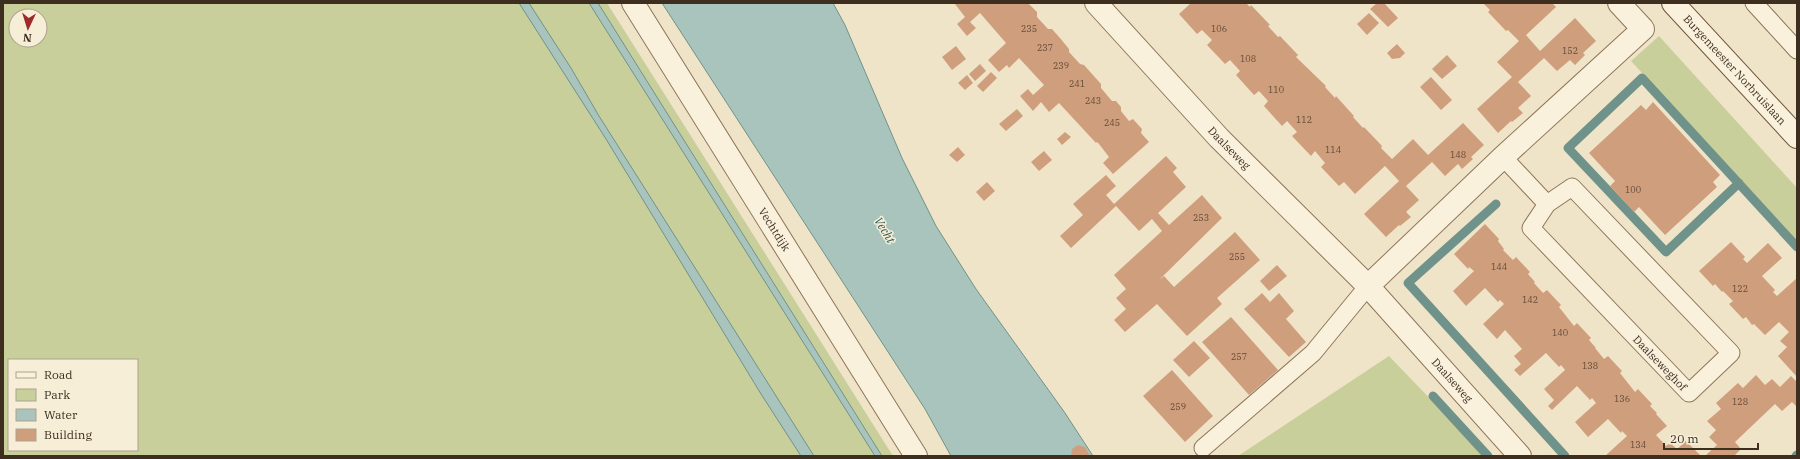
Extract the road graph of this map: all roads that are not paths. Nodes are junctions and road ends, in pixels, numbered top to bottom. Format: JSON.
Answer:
{"nodes":[{"id":1,"x":633,"y":3,"type":"edge"},
{"id":2,"x":1096,"y":3,"type":"edge"},
{"id":3,"x":1619,"y":3,"type":"edge"},
{"id":4,"x":1673,"y":3,"type":"edge"},
{"id":5,"x":1754,"y":3,"type":"edge"},
{"id":6,"x":1797,"y":50,"type":"edge"},
{"id":7,"x":1797,"y":138,"type":"edge"},
{"id":8,"x":1503,"y":157,"type":"junction"},
{"id":9,"x":1547,"y":204,"type":"junction"},
{"id":10,"x":1368,"y":286,"type":"junction"},
{"id":11,"x":1203,"y":448,"type":"dead end"},
{"id":12,"x":916,"y":456,"type":"edge"},
{"id":13,"x":1520,"y":456,"type":"edge"}],
"edges":[{"from":1,"to":12,"type":"street","name":"Vechtdijk"},
{"from":2,"to":10,"type":"street","name":"Daalseweg"},
{"from":3,"to":8,"type":"street"},
{"from":4,"to":7,"type":"street","name":"Burgemeester Norbruislaan"},
{"from":5,"to":6,"type":"lane"},
{"from":8,"to":9,"type":"lane"},
{"from":8,"to":10,"type":"street"},
{"from":9,"to":9,"type":"lane","name":"Daalseweghof"},
{"from":10,"to":11,"type":"lane"},
{"from":10,"to":13,"type":"street","name":"Daalseweg"}]}
